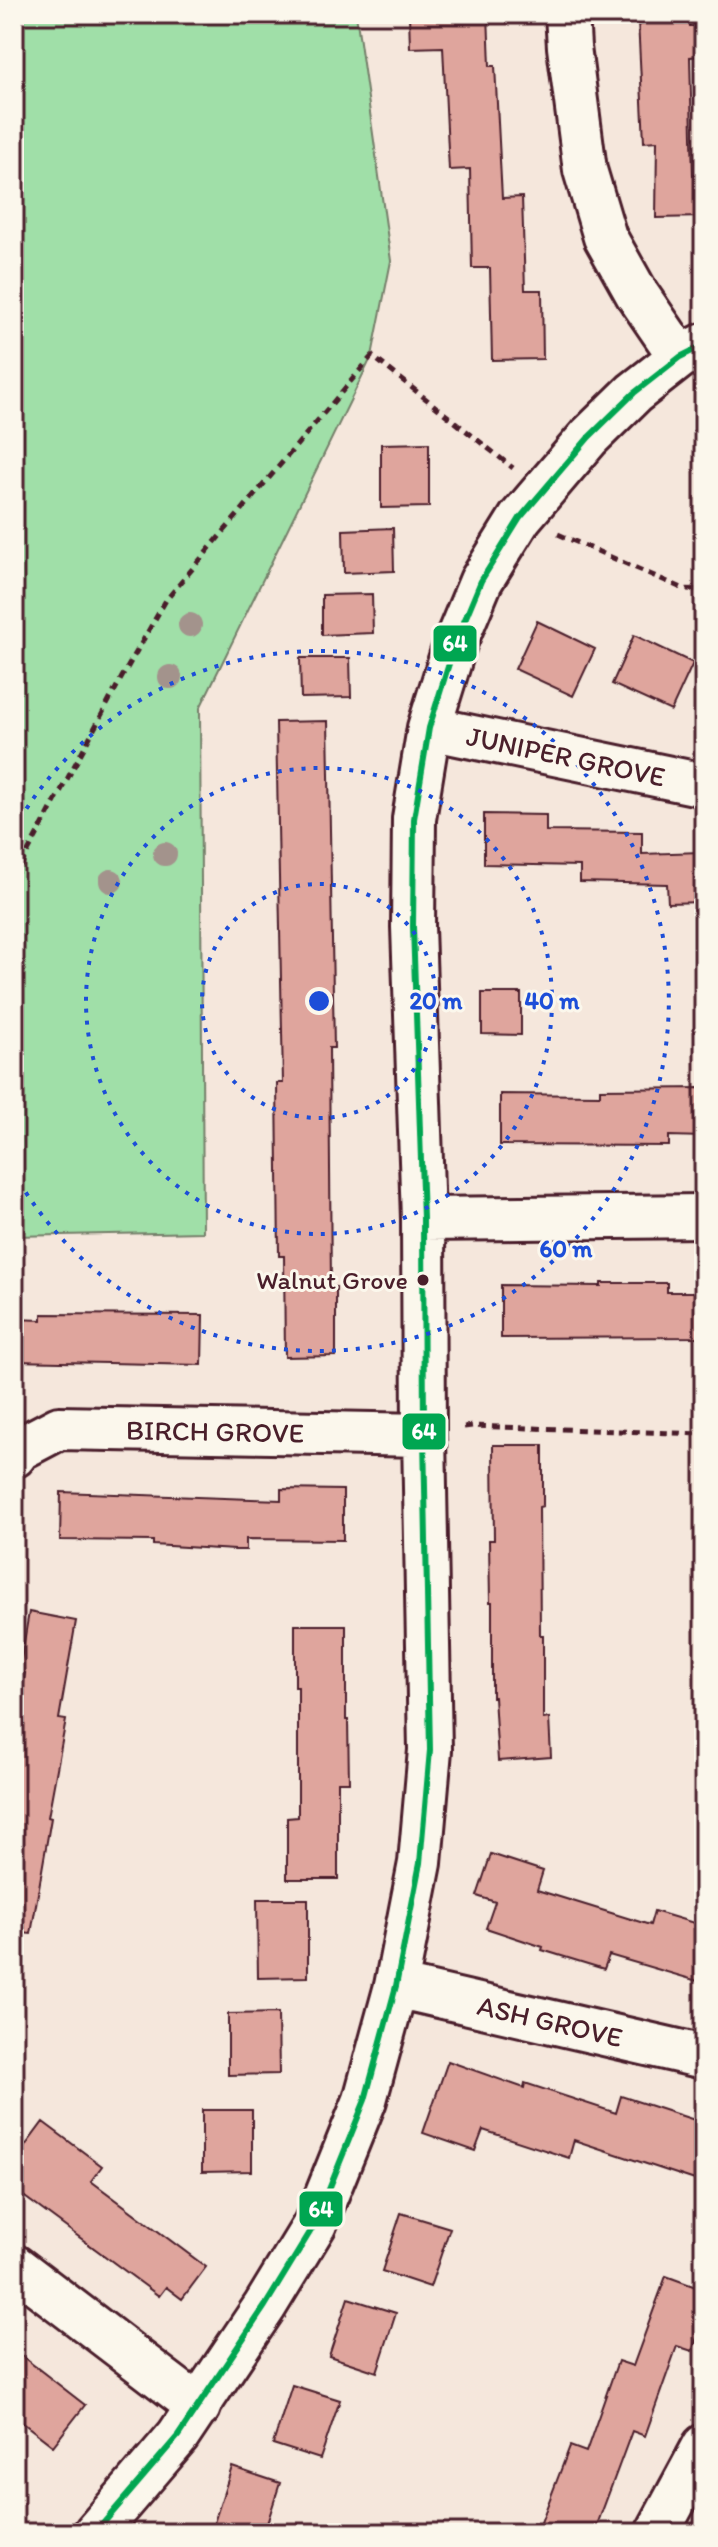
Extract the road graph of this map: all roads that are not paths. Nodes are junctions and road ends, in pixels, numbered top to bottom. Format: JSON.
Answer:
{"nodes":[{"id":1,"x":567,"y":14,"type":"edge"},
{"id":2,"x":692,"y":351,"type":"edge"},
{"id":3,"x":429,"y":728,"type":"junction"},
{"id":4,"x":704,"y":785,"type":"edge"},
{"id":5,"x":704,"y":1216,"type":"edge"},
{"id":6,"x":423,"y":1219,"type":"junction"},
{"id":7,"x":424,"y":1435,"type":"junction"},
{"id":8,"x":14,"y":1456,"type":"edge"},
{"id":9,"x":396,"y":1986,"type":"junction"},
{"id":10,"x":704,"y":2057,"type":"edge"},
{"id":11,"x":14,"y":2266,"type":"edge"},
{"id":12,"x":199,"y":2407,"type":"junction"},
{"id":13,"x":704,"y":2446,"type":"edge"},
{"id":14,"x":95,"y":2533,"type":"edge"},
{"id":15,"x":657,"y":2533,"type":"edge"}],
"edges":[{"from":1,"to":2,"type":"street"},
{"from":2,"to":3,"type":"street"},
{"from":3,"to":4,"type":"street","name":"JUNIPER GROVE"},
{"from":3,"to":6,"type":"street"},
{"from":5,"to":6,"type":"street"},
{"from":6,"to":7,"type":"street"},
{"from":7,"to":8,"type":"street","name":"BIRCH GROVE"},
{"from":7,"to":9,"type":"street"},
{"from":9,"to":10,"type":"street","name":"ASH GROVE"},
{"from":9,"to":12,"type":"street"},
{"from":11,"to":12,"type":"street"},
{"from":12,"to":14,"type":"street"},
{"from":13,"to":15,"type":"street"}]}
